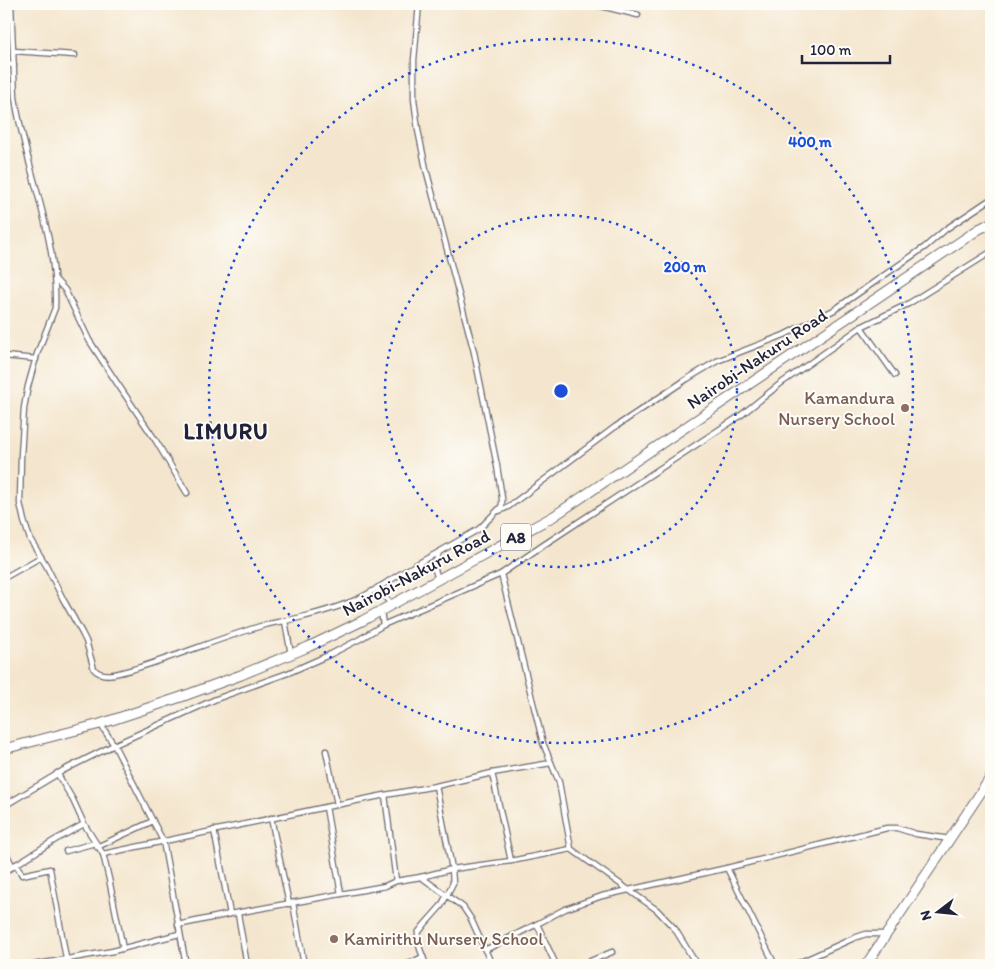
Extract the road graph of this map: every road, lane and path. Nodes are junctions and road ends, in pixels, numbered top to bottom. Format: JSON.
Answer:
{"nodes":[{"id":1,"x":11,"y":4,"type":"edge"},
{"id":2,"x":419,"y":4,"type":"edge"},
{"id":3,"x":593,"y":4,"type":"edge"},
{"id":4,"x":638,"y":15,"type":"dead end"},
{"id":5,"x":13,"y":51,"type":"junction"},
{"id":6,"x":75,"y":55,"type":"dead end"},
{"id":7,"x":4,"y":64,"type":"edge"},
{"id":8,"x":14,"y":65,"type":"junction"},
{"id":9,"x":991,"y":198,"type":"edge"},
{"id":10,"x":991,"y":217,"type":"edge"},
{"id":11,"x":991,"y":223,"type":"edge"},
{"id":12,"x":979,"y":229,"type":"junction"},
{"id":13,"x":991,"y":252,"type":"edge"},
{"id":14,"x":54,"y":279,"type":"junction"},
{"id":15,"x":834,"y":310,"type":"junction"},
{"id":16,"x":842,"y":320,"type":"junction"},
{"id":17,"x":861,"y":327,"type":"junction"},
{"id":18,"x":4,"y":356,"type":"edge"},
{"id":19,"x":36,"y":358,"type":"junction"},
{"id":20,"x":895,"y":375,"type":"dead end"},
{"id":21,"x":186,"y":493,"type":"dead end"},
{"id":22,"x":496,"y":513,"type":"junction"},
{"id":23,"x":439,"y":552,"type":"junction"},
{"id":24,"x":41,"y":557,"type":"junction"},
{"id":25,"x":502,"y":574,"type":"junction"},
{"id":26,"x":4,"y":578,"type":"edge"},
{"id":27,"x":438,"y":579,"type":"junction"},
{"id":28,"x":377,"y":588,"type":"junction"},
{"id":29,"x":392,"y":605,"type":"junction"},
{"id":30,"x":381,"y":611,"type":"junction"},
{"id":31,"x":285,"y":620,"type":"junction"},
{"id":32,"x":383,"y":625,"type":"junction"},
{"id":33,"x":291,"y":654,"type":"junction"},
{"id":34,"x":100,"y":724,"type":"junction"},
{"id":35,"x":114,"y":745,"type":"junction"},
{"id":36,"x":6,"y":749,"type":"edge"},
{"id":37,"x":326,"y":751,"type":"dead end"},
{"id":38,"x":551,"y":763,"type":"junction"},
{"id":39,"x":492,"y":773,"type":"junction"},
{"id":40,"x":57,"y":774,"type":"junction"},
{"id":41,"x":990,"y":783,"type":"edge"},
{"id":42,"x":436,"y":786,"type":"junction"},
{"id":43,"x":385,"y":795,"type":"junction"},
{"id":44,"x":337,"y":804,"type":"junction"},
{"id":45,"x":4,"y":806,"type":"edge"},
{"id":46,"x":326,"y":806,"type":"junction"},
{"id":47,"x":271,"y":818,"type":"junction"},
{"id":48,"x":153,"y":821,"type":"junction"},
{"id":49,"x":84,"y":824,"type":"junction"},
{"id":50,"x":214,"y":830,"type":"junction"},
{"id":51,"x":950,"y":839,"type":"junction"},
{"id":52,"x":163,"y":841,"type":"junction"},
{"id":53,"x":96,"y":845,"type":"junction"},
{"id":54,"x":571,"y":849,"type":"junction"},
{"id":55,"x":4,"y":850,"type":"edge"},
{"id":56,"x":66,"y":851,"type":"dead end"},
{"id":57,"x":103,"y":854,"type":"junction"},
{"id":58,"x":511,"y":861,"type":"junction"},
{"id":59,"x":15,"y":865,"type":"junction"},
{"id":60,"x":727,"y":868,"type":"junction"},
{"id":61,"x":452,"y":869,"type":"junction"},
{"id":62,"x":4,"y":872,"type":"edge"},
{"id":63,"x":421,"y":877,"type":"junction"},
{"id":64,"x":396,"y":881,"type":"junction"},
{"id":65,"x":628,"y":889,"type":"junction"},
{"id":66,"x":341,"y":894,"type":"junction"},
{"id":67,"x":447,"y":895,"type":"junction"},
{"id":68,"x":291,"y":904,"type":"junction"},
{"id":69,"x":230,"y":914,"type":"junction"},
{"id":70,"x":238,"y":914,"type":"junction"},
{"id":71,"x":538,"y":924,"type":"junction"},
{"id":72,"x":178,"y":926,"type":"junction"},
{"id":73,"x":179,"y":934,"type":"junction"},
{"id":74,"x":887,"y":934,"type":"junction"},
{"id":75,"x":122,"y":949,"type":"junction"},
{"id":76,"x":485,"y":950,"type":"junction"},
{"id":77,"x":612,"y":952,"type":"dead end"},
{"id":78,"x":422,"y":957,"type":"junction"},
{"id":79,"x":66,"y":958,"type":"junction"},
{"id":80,"x":42,"y":964,"type":"edge"},
{"id":81,"x":33,"y":965,"type":"edge"},
{"id":82,"x":186,"y":965,"type":"edge"},
{"id":83,"x":247,"y":965,"type":"edge"},
{"id":84,"x":304,"y":965,"type":"edge"},
{"id":85,"x":406,"y":965,"type":"edge"},
{"id":86,"x":426,"y":965,"type":"edge"},
{"id":87,"x":492,"y":965,"type":"edge"},
{"id":88,"x":556,"y":965,"type":"edge"},
{"id":89,"x":581,"y":965,"type":"edge"},
{"id":90,"x":699,"y":965,"type":"edge"},
{"id":91,"x":776,"y":965,"type":"edge"},
{"id":92,"x":794,"y":965,"type":"edge"},
{"id":93,"x":866,"y":965,"type":"edge"}],
"edges":[{"from":1,"to":5,"type":"street"},
{"from":2,"to":22,"type":"street"},
{"from":3,"to":4,"type":"street"},
{"from":5,"to":6,"type":"street"},
{"from":5,"to":8,"type":"street"},
{"from":7,"to":8,"type":"street"},
{"from":8,"to":14,"type":"street"},
{"from":9,"to":15,"type":"street"},
{"from":10,"to":12,"type":"highway","name":"Nairobi-Nakuru Road","number":"A8"},
{"from":11,"to":12,"type":"highway","name":"Nairobi-Nakuru Road","number":"A8"},
{"from":12,"to":16,"type":"highway","name":"Nairobi-Nakuru Road","number":"A8"},
{"from":13,"to":17,"type":"street"},
{"from":14,"to":19,"type":"street"},
{"from":14,"to":21,"type":"street"},
{"from":15,"to":16,"type":"street"},
{"from":15,"to":22,"type":"street"},
{"from":16,"to":27,"type":"highway","name":"Nairobi-Nakuru Road","number":"A8"},
{"from":17,"to":20,"type":"street"},
{"from":17,"to":25,"type":"street"},
{"from":18,"to":19,"type":"street"},
{"from":19,"to":24,"type":"street"},
{"from":22,"to":23,"type":"street"},
{"from":23,"to":27,"type":"street"},
{"from":23,"to":28,"type":"street"},
{"from":24,"to":26,"type":"street"},
{"from":24,"to":31,"type":"street"},
{"from":25,"to":32,"type":"street"},
{"from":25,"to":38,"type":"street"},
{"from":27,"to":29,"type":"highway","name":"Nairobi-Nakuru Road","number":"A8"},
{"from":28,"to":29,"type":"street"},
{"from":28,"to":31,"type":"street"},
{"from":29,"to":30,"type":"highway","name":"Nairobi-Nakuru Road","number":"A8"},
{"from":30,"to":32,"type":"street"},
{"from":30,"to":33,"type":"highway","name":"Nairobi-Nakuru Road","number":"A8"},
{"from":31,"to":33,"type":"street"},
{"from":32,"to":35,"type":"street"},
{"from":33,"to":34,"type":"highway","name":"Nairobi-Nakuru Road","number":"A8"},
{"from":34,"to":35,"type":"street"},
{"from":34,"to":36,"type":"highway","name":"Nairobi-Nakuru Road","number":"A8"},
{"from":35,"to":40,"type":"street"},
{"from":35,"to":48,"type":"street"},
{"from":37,"to":44,"type":"street"},
{"from":38,"to":39,"type":"street"},
{"from":38,"to":54,"type":"street"},
{"from":39,"to":42,"type":"street"},
{"from":39,"to":58,"type":"street"},
{"from":40,"to":45,"type":"street"},
{"from":40,"to":49,"type":"street"},
{"from":41,"to":51,"type":"highway"},
{"from":42,"to":43,"type":"street"},
{"from":42,"to":61,"type":"street"},
{"from":43,"to":44,"type":"street"},
{"from":43,"to":64,"type":"street"},
{"from":44,"to":46,"type":"street"},
{"from":46,"to":47,"type":"street"},
{"from":46,"to":66,"type":"street"},
{"from":47,"to":50,"type":"street"},
{"from":47,"to":68,"type":"street"},
{"from":48,"to":52,"type":"street"},
{"from":48,"to":53,"type":"street"},
{"from":49,"to":53,"type":"street"},
{"from":49,"to":59,"type":"street"},
{"from":50,"to":52,"type":"street"},
{"from":50,"to":69,"type":"street"},
{"from":51,"to":60,"type":"street"},
{"from":51,"to":74,"type":"highway"},
{"from":52,"to":57,"type":"street"},
{"from":52,"to":72,"type":"street"},
{"from":53,"to":56,"type":"street"},
{"from":53,"to":57,"type":"street"},
{"from":54,"to":58,"type":"street"},
{"from":54,"to":65,"type":"street"},
{"from":55,"to":59,"type":"street"},
{"from":57,"to":75,"type":"street"},
{"from":58,"to":61,"type":"street"},
{"from":59,"to":62,"type":"street"},
{"from":59,"to":79,"type":"street"},
{"from":60,"to":65,"type":"street"},
{"from":60,"to":91,"type":"street"},
{"from":61,"to":63,"type":"street"},
{"from":61,"to":67,"type":"street"},
{"from":63,"to":64,"type":"street"},
{"from":63,"to":67,"type":"street"},
{"from":64,"to":66,"type":"street"},
{"from":65,"to":71,"type":"street"},
{"from":65,"to":90,"type":"street"},
{"from":66,"to":68,"type":"street"},
{"from":67,"to":76,"type":"street"},
{"from":67,"to":78,"type":"street"},
{"from":68,"to":70,"type":"street"},
{"from":68,"to":84,"type":"street"},
{"from":69,"to":70,"type":"street"},
{"from":69,"to":72,"type":"street"},
{"from":70,"to":83,"type":"street"},
{"from":71,"to":76,"type":"street"},
{"from":71,"to":88,"type":"street"},
{"from":72,"to":73,"type":"street"},
{"from":73,"to":75,"type":"street"},
{"from":73,"to":82,"type":"street"},
{"from":74,"to":92,"type":"street"},
{"from":74,"to":93,"type":"highway"},
{"from":75,"to":79,"type":"street"},
{"from":76,"to":87,"type":"street"},
{"from":77,"to":89,"type":"street"},
{"from":78,"to":85,"type":"street"},
{"from":78,"to":86,"type":"street"},
{"from":79,"to":80,"type":"street"},
{"from":80,"to":81,"type":"street"}]}
